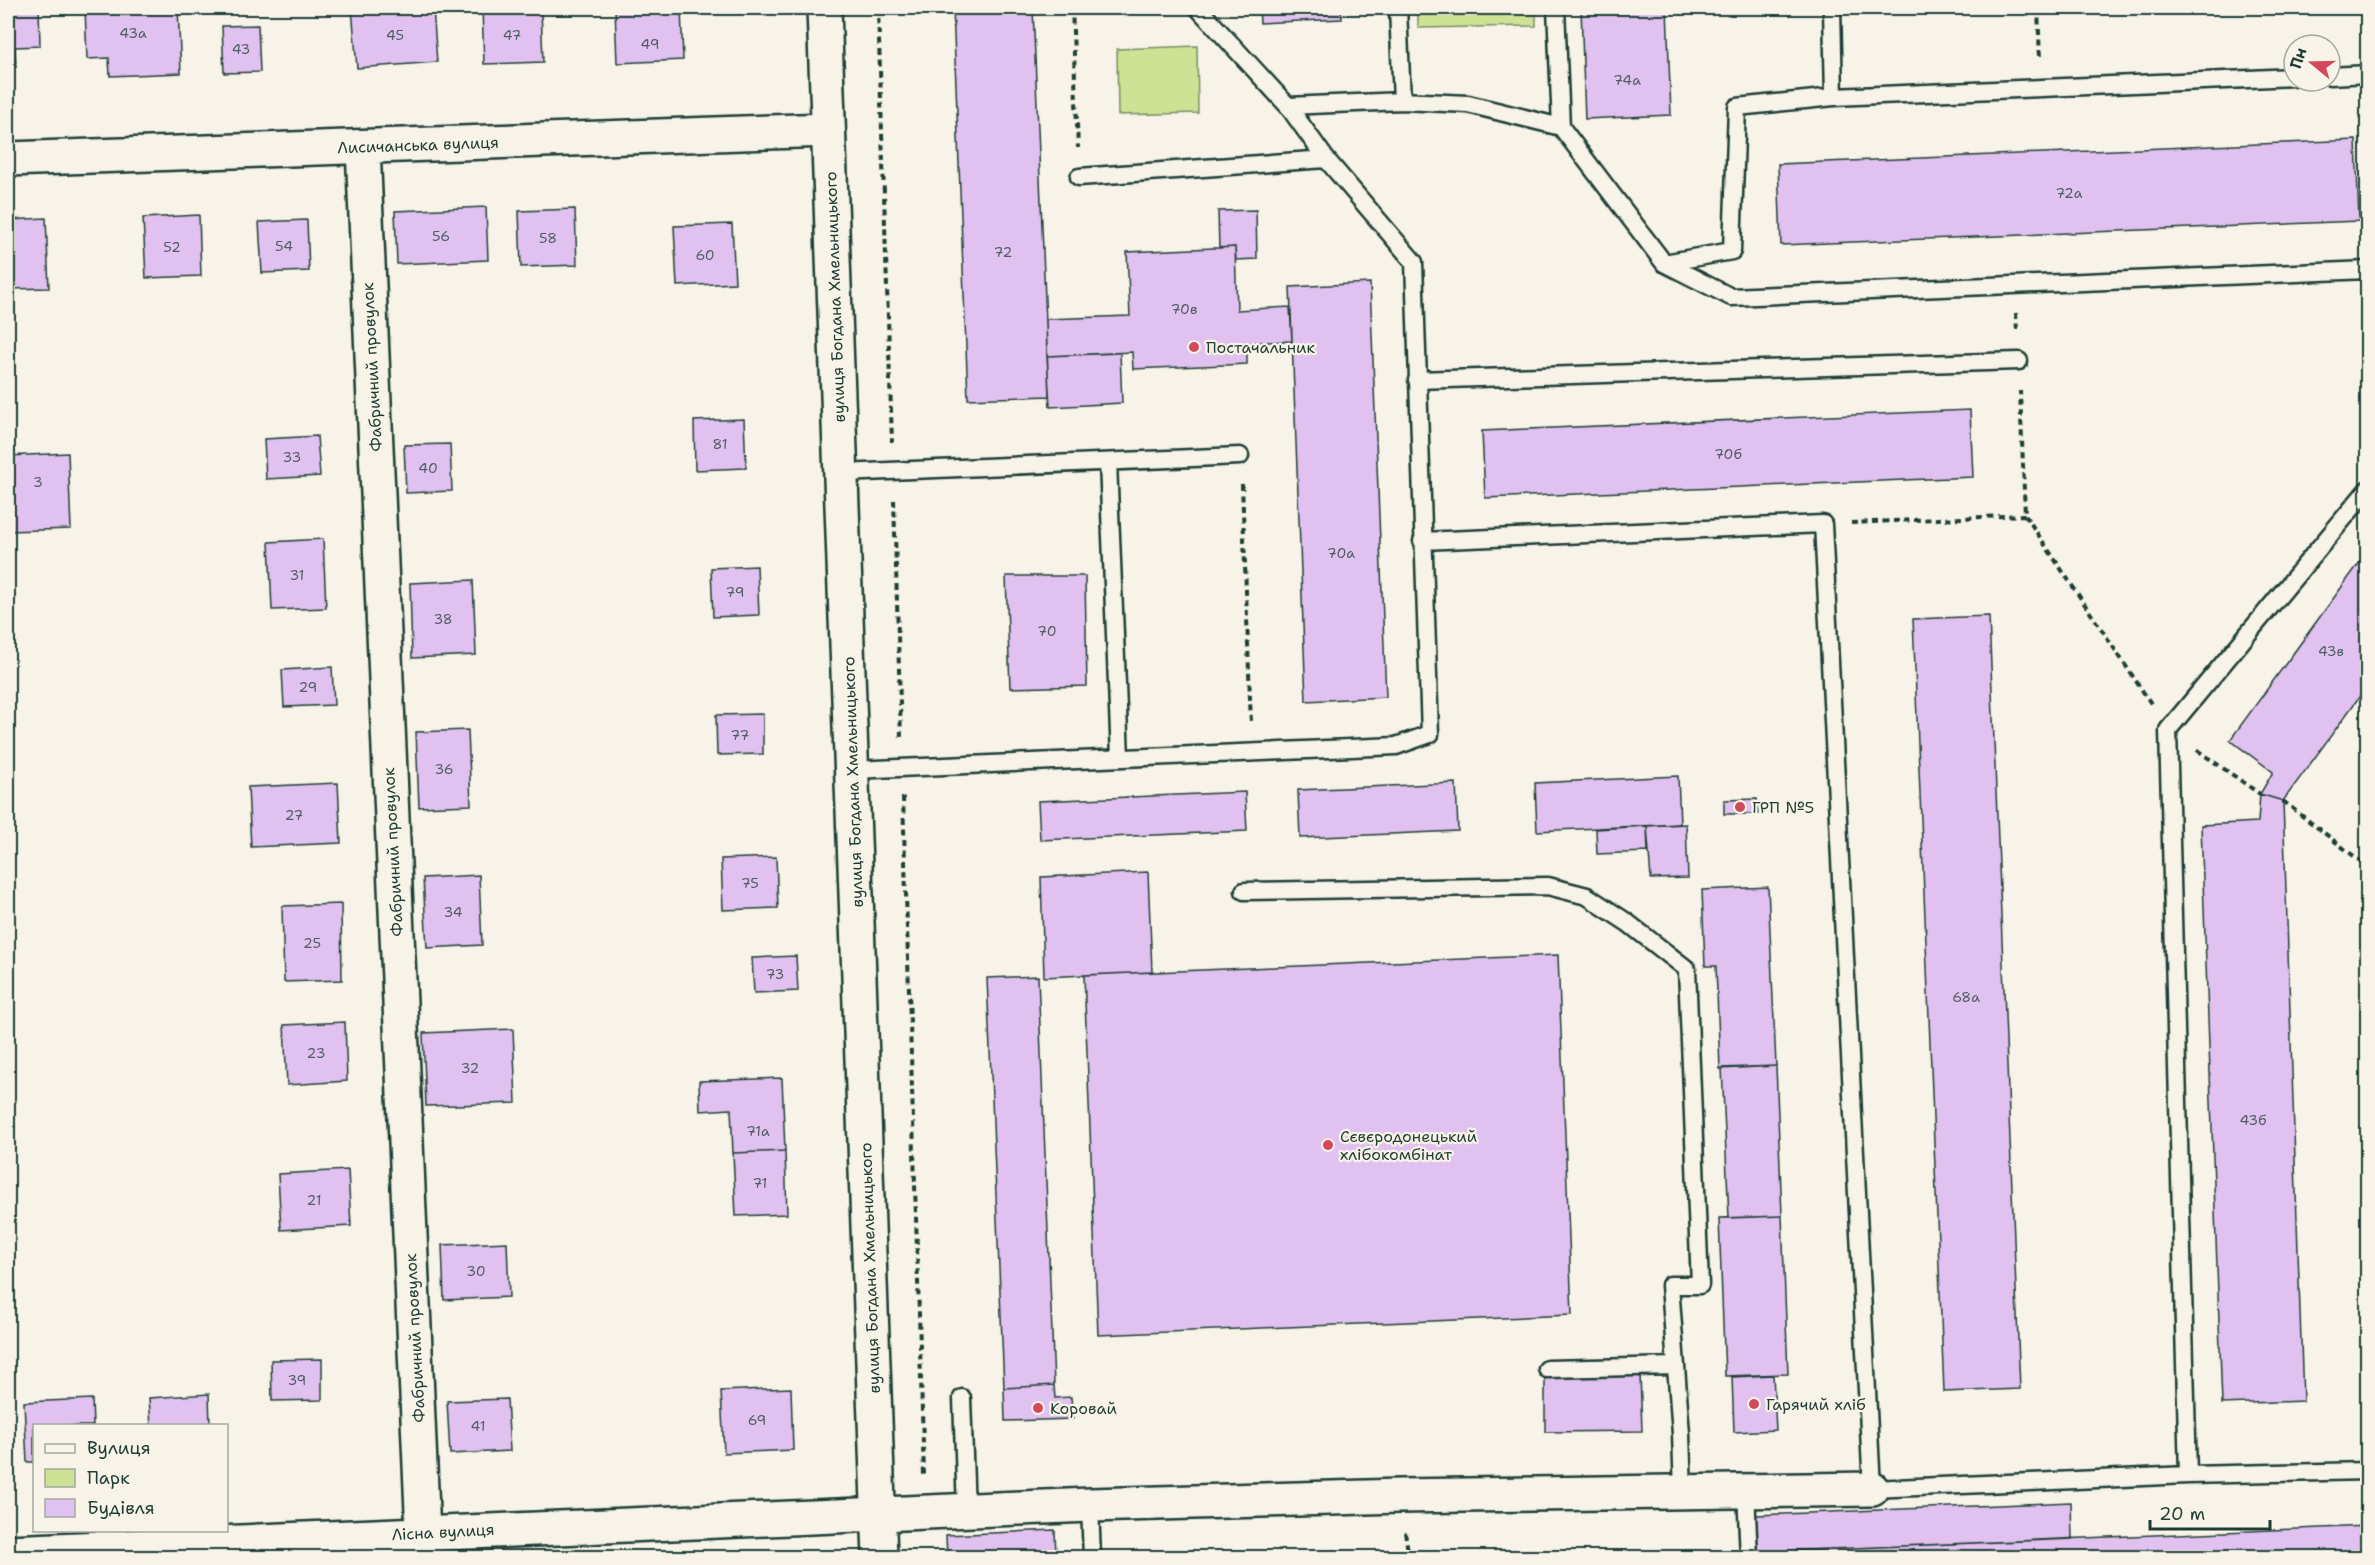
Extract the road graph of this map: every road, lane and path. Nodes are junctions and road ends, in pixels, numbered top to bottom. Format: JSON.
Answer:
{"nodes":[{"id":1,"x":824,"y":8,"type":"edge"},
{"id":2,"x":1072,"y":8,"type":"edge"},
{"id":3,"x":1198,"y":8,"type":"edge"},
{"id":4,"x":1398,"y":8,"type":"edge"},
{"id":5,"x":1556,"y":8,"type":"edge"},
{"id":6,"x":1832,"y":8,"type":"edge"},
{"id":7,"x":2038,"y":8,"type":"edge"},
{"id":8,"x":2367,"y":74,"type":"edge"},
{"id":9,"x":2342,"y":75,"type":"edge"},
{"id":10,"x":2282,"y":78,"type":"edge"},
{"id":11,"x":2041,"y":88,"type":"junction"},
{"id":12,"x":1834,"y":96,"type":"junction"},
{"id":13,"x":1402,"y":101,"type":"junction"},
{"id":14,"x":1288,"y":106,"type":"junction"},
{"id":15,"x":1561,"y":127,"type":"junction"},
{"id":16,"x":828,"y":130,"type":"junction"},
{"id":17,"x":363,"y":147,"type":"junction"},
{"id":18,"x":8,"y":159,"type":"edge"},
{"id":19,"x":1326,"y":159,"type":"junction"},
{"id":20,"x":1080,"y":177,"type":"joint"},
{"id":21,"x":1664,"y":263,"type":"junction"},
{"id":22,"x":2367,"y":270,"type":"edge"},
{"id":23,"x":2015,"y":285,"type":"junction"},
{"id":24,"x":2019,"y":361,"type":"junction"},
{"id":25,"x":1417,"y":380,"type":"junction"},
{"id":26,"x":1240,"y":456,"type":"joint"},
{"id":27,"x":1108,"y":462,"type":"junction"},
{"id":28,"x":842,"y":473,"type":"junction"},
{"id":29,"x":2367,"y":489,"type":"edge"},
{"id":30,"x":2025,"y":515,"type":"junction"},
{"id":31,"x":1823,"y":524,"type":"junction"},
{"id":32,"x":1422,"y":541,"type":"junction"},
{"id":33,"x":2168,"y":730,"type":"junction"},
{"id":34,"x":1253,"y":752,"type":"junction"},
{"id":35,"x":1120,"y":758,"type":"junction"},
{"id":36,"x":853,"y":770,"type":"junction"},
{"id":37,"x":2260,"y":794,"type":"dead end"},
{"id":38,"x":2283,"y":801,"type":"dead end"},
{"id":39,"x":2367,"y":867,"type":"edge"},
{"id":40,"x":1244,"y":891,"type":"dead end"},
{"id":41,"x":1676,"y":1366,"type":"junction"},
{"id":42,"x":1547,"y":1369,"type":"dead end"},
{"id":43,"x":962,"y":1398,"type":"dead end"},
{"id":44,"x":2367,"y":1471,"type":"edge"},
{"id":45,"x":2188,"y":1475,"type":"junction"},
{"id":46,"x":1872,"y":1489,"type":"junction"},
{"id":47,"x":1746,"y":1491,"type":"junction"},
{"id":48,"x":1683,"y":1492,"type":"junction"},
{"id":49,"x":1090,"y":1505,"type":"junction"},
{"id":50,"x":966,"y":1511,"type":"junction"},
{"id":51,"x":878,"y":1513,"type":"junction"},
{"id":52,"x":424,"y":1545,"type":"edge"},
{"id":53,"x":8,"y":1552,"type":"edge"},
{"id":54,"x":880,"y":1557,"type":"edge"},
{"id":55,"x":1092,"y":1557,"type":"edge"},
{"id":56,"x":1749,"y":1557,"type":"edge"}],
"edges":[{"from":1,"to":16,"type":"street","name":"вулиця Богдана Хмельницького"},
{"from":2,"to":20,"type":"path"},
{"from":3,"to":14,"type":"lane"},
{"from":4,"to":13,"type":"lane"},
{"from":5,"to":15,"type":"lane"},
{"from":6,"to":12,"type":"lane"},
{"from":7,"to":11,"type":"path"},
{"from":8,"to":9,"type":"lane"},
{"from":10,"to":11,"type":"lane"},
{"from":11,"to":12,"type":"lane"},
{"from":12,"to":21,"type":"lane"},
{"from":13,"to":14,"type":"lane"},
{"from":13,"to":15,"type":"lane"},
{"from":14,"to":19,"type":"lane"},
{"from":15,"to":21,"type":"lane"},
{"from":16,"to":17,"type":"street","name":"Лисичанська вулиця"},
{"from":16,"to":28,"type":"street","name":"вулиця Богдана Хмельницького"},
{"from":17,"to":18,"type":"street","name":"Лисичанська вулиця"},
{"from":17,"to":52,"type":"street","name":"Фабричний провулок"},
{"from":19,"to":20,"type":"lane"},
{"from":19,"to":25,"type":"lane"},
{"from":21,"to":23,"type":"lane"},
{"from":22,"to":23,"type":"lane"},
{"from":23,"to":24,"type":"path"},
{"from":24,"to":25,"type":"lane"},
{"from":24,"to":30,"type":"path"},
{"from":25,"to":32,"type":"lane"},
{"from":26,"to":27,"type":"lane"},
{"from":26,"to":34,"type":"path"},
{"from":27,"to":28,"type":"lane"},
{"from":27,"to":35,"type":"lane"},
{"from":28,"to":36,"type":"street","name":"вулиця Богдана Хмельницького"},
{"from":29,"to":33,"type":"lane"},
{"from":30,"to":31,"type":"path"},
{"from":30,"to":33,"type":"path"},
{"from":31,"to":32,"type":"lane"},
{"from":31,"to":46,"type":"lane"},
{"from":32,"to":34,"type":"lane"},
{"from":33,"to":37,"type":"path"},
{"from":33,"to":45,"type":"lane"},
{"from":34,"to":35,"type":"lane"},
{"from":35,"to":36,"type":"lane"},
{"from":36,"to":51,"type":"street","name":"вулиця Богдана Хмельницького"},
{"from":38,"to":39,"type":"path"},
{"from":40,"to":41,"type":"lane"},
{"from":41,"to":42,"type":"lane"},
{"from":41,"to":48,"type":"lane"},
{"from":43,"to":50,"type":"lane"},
{"from":44,"to":45,"type":"lane"},
{"from":45,"to":46,"type":"lane"},
{"from":46,"to":47,"type":"street","name":"Лісна вулиця"},
{"from":47,"to":48,"type":"street","name":"Лісна вулиця"},
{"from":47,"to":56,"type":"lane"},
{"from":48,"to":49,"type":"street","name":"Лісна вулиця"},
{"from":49,"to":50,"type":"street","name":"Лісна вулиця"},
{"from":49,"to":55,"type":"lane"},
{"from":50,"to":51,"type":"street","name":"Лісна вулиця"},
{"from":51,"to":52,"type":"street","name":"Лісна вулиця"},
{"from":51,"to":54,"type":"street","name":"вулиця Богдана Хмельницького"},
{"from":52,"to":53,"type":"street","name":"Лісна вулиця"}]}
